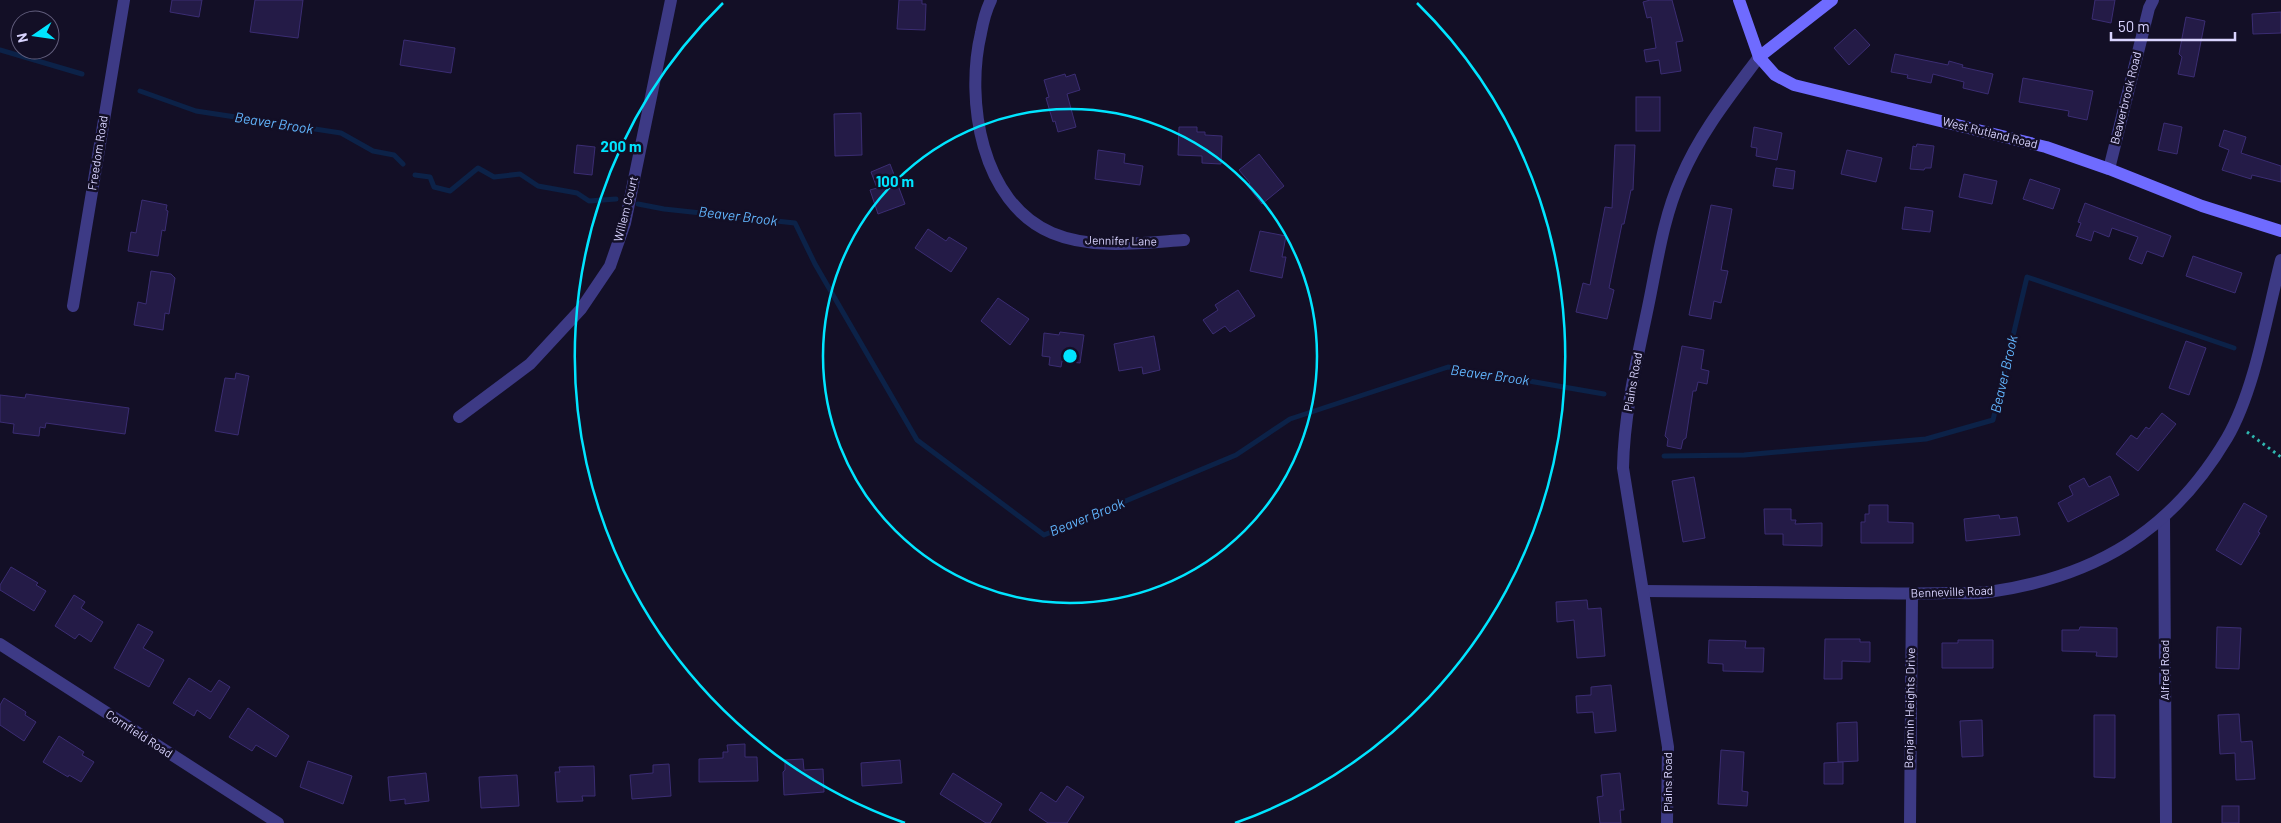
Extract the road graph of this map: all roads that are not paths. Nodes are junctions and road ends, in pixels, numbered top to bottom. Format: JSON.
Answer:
{"nodes":[{"id":1,"x":124,"y":0,"type":"edge"},
{"id":2,"x":671,"y":0,"type":"edge"},
{"id":3,"x":991,"y":0,"type":"edge"},
{"id":4,"x":1739,"y":0,"type":"edge"},
{"id":5,"x":1832,"y":0,"type":"edge"},
{"id":6,"x":2153,"y":0,"type":"edge"},
{"id":7,"x":1759,"y":57,"type":"junction"},
{"id":8,"x":2109,"y":169,"type":"junction"},
{"id":9,"x":2281,"y":231,"type":"edge"},
{"id":10,"x":1184,"y":240,"type":"dead end"},
{"id":11,"x":2281,"y":260,"type":"edge"},
{"id":12,"x":73,"y":306,"type":"dead end"},
{"id":13,"x":459,"y":417,"type":"dead end"},
{"id":14,"x":2164,"y":518,"type":"junction"},
{"id":15,"x":1644,"y":591,"type":"junction"},
{"id":16,"x":1912,"y":594,"type":"junction"},
{"id":17,"x":0,"y":644,"type":"edge"},
{"id":18,"x":278,"y":823,"type":"edge"},
{"id":19,"x":1667,"y":823,"type":"edge"},
{"id":20,"x":1910,"y":823,"type":"edge"},
{"id":21,"x":2166,"y":823,"type":"edge"}],
"edges":[{"from":1,"to":12,"type":"street","name":"Freedom Road"},
{"from":2,"to":13,"type":"street","name":"Willem Court"},
{"from":3,"to":10,"type":"street","name":"Jennifer Lane"},
{"from":4,"to":7,"type":"main road","name":"West Rutland Road"},
{"from":5,"to":7,"type":"main road","name":"Plains Road"},
{"from":6,"to":8,"type":"street","name":"Beaverbrook Road"},
{"from":7,"to":8,"type":"main road","name":"West Rutland Road"},
{"from":7,"to":15,"type":"street","name":"Plains Road"},
{"from":8,"to":9,"type":"main road","name":"West Rutland Road"},
{"from":11,"to":14,"type":"street","name":"Benneville Road"},
{"from":14,"to":16,"type":"street","name":"Benneville Road"},
{"from":14,"to":21,"type":"street","name":"Alfred Road"},
{"from":15,"to":16,"type":"street","name":"Benneville Road"},
{"from":15,"to":19,"type":"street","name":"Plains Road"},
{"from":16,"to":20,"type":"street","name":"Benjamin Heights Drive"},
{"from":17,"to":18,"type":"street","name":"Cornfield Road"}]}
